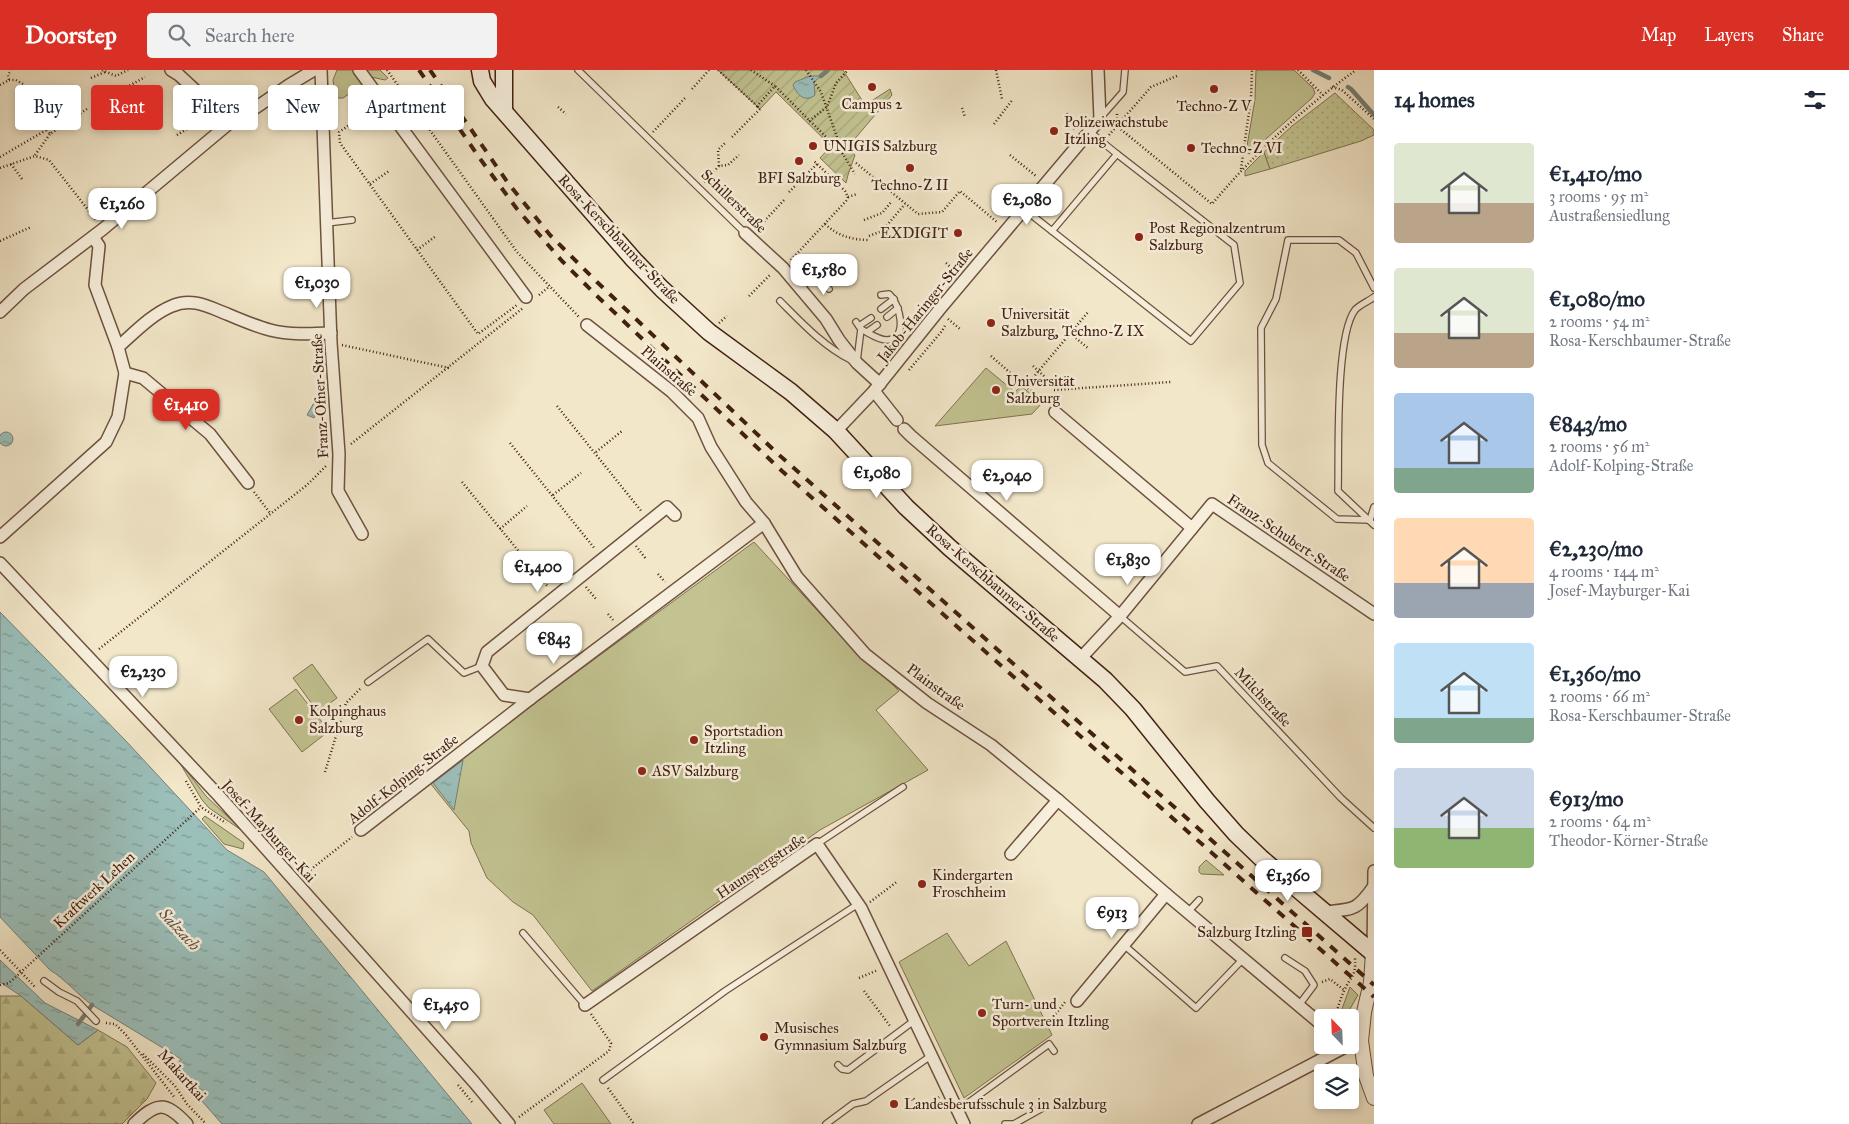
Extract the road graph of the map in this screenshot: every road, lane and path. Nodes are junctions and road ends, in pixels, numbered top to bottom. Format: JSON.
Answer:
{"nodes":[{"id":1,"x":10,"y":70,"type":"edge"},
{"id":2,"x":103,"y":70,"type":"edge"},
{"id":3,"x":128,"y":70,"type":"edge"},
{"id":4,"x":172,"y":70,"type":"edge"},
{"id":5,"x":314,"y":70,"type":"edge"},
{"id":6,"x":321,"y":70,"type":"edge"},
{"id":7,"x":359,"y":70,"type":"edge"},
{"id":8,"x":387,"y":70,"type":"edge"},
{"id":9,"x":504,"y":70,"type":"edge"},
{"id":10,"x":578,"y":70,"type":"edge"},
{"id":11,"x":709,"y":70,"type":"edge"},
{"id":12,"x":718,"y":70,"type":"edge"},
{"id":13,"x":751,"y":70,"type":"edge"},
{"id":14,"x":806,"y":70,"type":"edge"},
{"id":15,"x":848,"y":70,"type":"edge"},
{"id":16,"x":996,"y":70,"type":"edge"},
{"id":17,"x":1098,"y":70,"type":"edge"},
{"id":18,"x":1125,"y":70,"type":"edge"},
{"id":19,"x":1252,"y":70,"type":"edge"},
{"id":20,"x":1298,"y":70,"type":"edge"},
{"id":21,"x":1356,"y":70,"type":"edge"},
{"id":22,"x":482,"y":73,"type":"edge"},
{"id":23,"x":1179,"y":75,"type":"dead end"},
{"id":24,"x":145,"y":77,"type":"dead end"},
{"id":25,"x":91,"y":78,"type":"dead end"},
{"id":26,"x":9,"y":80,"type":"junction"},
{"id":27,"x":0,"y":85,"type":"edge"},
{"id":28,"x":24,"y":85,"type":"edge"},
{"id":29,"x":130,"y":85,"type":"edge"},
{"id":30,"x":190,"y":85,"type":"edge"},
{"id":31,"x":775,"y":86,"type":"junction"},
{"id":32,"x":1332,"y":87,"type":"junction"},
{"id":33,"x":692,"y":89,"type":"dead end"},
{"id":34,"x":1324,"y":96,"type":"junction"},
{"id":35,"x":686,"y":97,"type":"dead end"},
{"id":36,"x":1002,"y":99,"type":"dead end"},
{"id":37,"x":1014,"y":100,"type":"dead end"},
{"id":38,"x":756,"y":106,"type":"junction"},
{"id":39,"x":258,"y":107,"type":"edge"},
{"id":40,"x":558,"y":107,"type":"dead end"},
{"id":41,"x":827,"y":107,"type":"junction"},
{"id":42,"x":962,"y":108,"type":"dead end"},
{"id":43,"x":87,"y":109,"type":"dead end"},
{"id":44,"x":504,"y":110,"type":"junction"},
{"id":45,"x":1067,"y":113,"type":"dead end"},
{"id":46,"x":566,"y":114,"type":"dead end"},
{"id":47,"x":965,"y":117,"type":"dead end"},
{"id":48,"x":1100,"y":119,"type":"junction"},
{"id":49,"x":1374,"y":119,"type":"edge"},
{"id":50,"x":810,"y":121,"type":"junction"},
{"id":51,"x":994,"y":124,"type":"dead end"},
{"id":52,"x":348,"y":126,"type":"edge"},
{"id":53,"x":1118,"y":126,"type":"junction"},
{"id":54,"x":46,"y":130,"type":"edge"},
{"id":55,"x":48,"y":130,"type":"edge"},
{"id":56,"x":185,"y":130,"type":"edge"},
{"id":57,"x":221,"y":130,"type":"edge"},
{"id":58,"x":50,"y":134,"type":"junction"},
{"id":59,"x":177,"y":135,"type":"dead end"},
{"id":60,"x":1088,"y":135,"type":"junction"},
{"id":61,"x":732,"y":137,"type":"dead end"},
{"id":62,"x":647,"y":138,"type":"junction"},
{"id":63,"x":726,"y":142,"type":"dead end"},
{"id":64,"x":843,"y":154,"type":"junction"},
{"id":65,"x":1117,"y":154,"type":"junction"},
{"id":66,"x":739,"y":155,"type":"dead end"},
{"id":67,"x":1010,"y":155,"type":"dead end"},
{"id":68,"x":34,"y":156,"type":"junction"},
{"id":69,"x":0,"y":157,"type":"edge"},
{"id":70,"x":813,"y":160,"type":"dead end"},
{"id":71,"x":856,"y":163,"type":"dead end"},
{"id":72,"x":11,"y":164,"type":"junction"},
{"id":73,"x":817,"y":164,"type":"junction"},
{"id":74,"x":719,"y":166,"type":"junction"},
{"id":75,"x":0,"y":168,"type":"edge"},
{"id":76,"x":389,"y":171,"type":"dead end"},
{"id":77,"x":1240,"y":171,"type":"junction"},
{"id":78,"x":855,"y":174,"type":"dead end"},
{"id":79,"x":22,"y":180,"type":"dead end"},
{"id":80,"x":370,"y":184,"type":"junction"},
{"id":81,"x":1046,"y":184,"type":"junction"},
{"id":82,"x":698,"y":187,"type":"junction"},
{"id":83,"x":789,"y":192,"type":"dead end"},
{"id":84,"x":857,"y":194,"type":"dead end"},
{"id":85,"x":848,"y":197,"type":"junction"},
{"id":86,"x":785,"y":199,"type":"dead end"},
{"id":87,"x":892,"y":201,"type":"dead end"},
{"id":88,"x":905,"y":204,"type":"junction"},
{"id":89,"x":1024,"y":209,"type":"junction"},
{"id":90,"x":352,"y":220,"type":"dead end"},
{"id":91,"x":864,"y":220,"type":"dead end"},
{"id":92,"x":326,"y":223,"type":"junction"},
{"id":93,"x":825,"y":224,"type":"junction"},
{"id":94,"x":31,"y":227,"type":"dead end"},
{"id":95,"x":1006,"y":230,"type":"junction"},
{"id":96,"x":1052,"y":231,"type":"junction"},
{"id":97,"x":98,"y":233,"type":"junction"},
{"id":98,"x":747,"y":235,"type":"junction"},
{"id":99,"x":436,"y":236,"type":"dead end"},
{"id":100,"x":0,"y":241,"type":"edge"},
{"id":101,"x":417,"y":250,"type":"junction"},
{"id":102,"x":783,"y":268,"type":"junction"},
{"id":103,"x":550,"y":286,"type":"junction"},
{"id":104,"x":800,"y":288,"type":"junction"},
{"id":105,"x":1374,"y":288,"type":"edge"},
{"id":106,"x":829,"y":289,"type":"dead end"},
{"id":107,"x":881,"y":295,"type":"dead end"},
{"id":108,"x":749,"y":296,"type":"dead end"},
{"id":109,"x":1374,"y":297,"type":"edge"},
{"id":110,"x":894,"y":299,"type":"junction"},
{"id":111,"x":529,"y":300,"type":"junction"},
{"id":112,"x":780,"y":301,"type":"dead end"},
{"id":113,"x":898,"y":308,"type":"junction"},
{"id":114,"x":881,"y":309,"type":"dead end"},
{"id":115,"x":1089,"y":311,"type":"dead end"},
{"id":116,"x":0,"y":312,"type":"edge"},
{"id":117,"x":887,"y":317,"type":"dead end"},
{"id":118,"x":871,"y":318,"type":"dead end"},
{"id":119,"x":587,"y":325,"type":"joint"},
{"id":120,"x":877,"y":325,"type":"dead end"},
{"id":121,"x":861,"y":328,"type":"junction"},
{"id":122,"x":960,"y":329,"type":"dead end"},
{"id":123,"x":1065,"y":329,"type":"dead end"},
{"id":124,"x":1071,"y":333,"type":"junction"},
{"id":125,"x":331,"y":338,"type":"junction"},
{"id":126,"x":118,"y":347,"type":"junction"},
{"id":127,"x":1089,"y":349,"type":"dead end"},
{"id":128,"x":991,"y":356,"type":"dead end"},
{"id":129,"x":856,"y":363,"type":"junction"},
{"id":130,"x":1033,"y":366,"type":"dead end"},
{"id":131,"x":449,"y":368,"type":"junction"},
{"id":132,"x":1039,"y":371,"type":"junction"},
{"id":133,"x":125,"y":373,"type":"junction"},
{"id":134,"x":906,"y":373,"type":"dead end"},
{"id":135,"x":1171,"y":382,"type":"dead end"},
{"id":136,"x":1026,"y":386,"type":"junction"},
{"id":137,"x":877,"y":388,"type":"junction"},
{"id":138,"x":557,"y":406,"type":"dead end"},
{"id":139,"x":1055,"y":412,"type":"joint"},
{"id":140,"x":622,"y":431,"type":"dead end"},
{"id":141,"x":836,"y":431,"type":"junction"},
{"id":142,"x":510,"y":443,"type":"dead end"},
{"id":143,"x":596,"y":453,"type":"junction"},
{"id":144,"x":339,"y":454,"type":"junction"},
{"id":145,"x":581,"y":473,"type":"dead end"},
{"id":146,"x":462,"y":482,"type":"dead end"},
{"id":147,"x":248,"y":483,"type":"joint"},
{"id":148,"x":552,"y":496,"type":"junction"},
{"id":149,"x":527,"y":506,"type":"dead end"},
{"id":150,"x":1374,"y":507,"type":"edge"},
{"id":151,"x":270,"y":513,"type":"junction"},
{"id":152,"x":675,"y":515,"type":"dead end"},
{"id":153,"x":650,"y":521,"type":"junction"},
{"id":154,"x":764,"y":523,"type":"junction"},
{"id":155,"x":1372,"y":523,"type":"edge"},
{"id":156,"x":1192,"y":528,"type":"junction"},
{"id":157,"x":500,"y":529,"type":"junction"},
{"id":158,"x":362,"y":534,"type":"dead end"},
{"id":159,"x":0,"y":538,"type":"edge"},
{"id":160,"x":602,"y":558,"type":"junction"},
{"id":161,"x":0,"y":564,"type":"edge"},
{"id":162,"x":555,"y":596,"type":"junction"},
{"id":163,"x":1374,"y":614,"type":"edge"},
{"id":164,"x":1120,"y":616,"type":"junction"},
{"id":165,"x":88,"y":658,"type":"junction"},
{"id":166,"x":1080,"y":659,"type":"junction"},
{"id":167,"x":482,"y":666,"type":"junction"},
{"id":168,"x":368,"y":682,"type":"joint"},
{"id":169,"x":530,"y":700,"type":"junction"},
{"id":170,"x":325,"y":772,"type":"dead end"},
{"id":171,"x":903,"y":788,"type":"dead end"},
{"id":172,"x":1058,"y":800,"type":"junction"},
{"id":173,"x":201,"y":807,"type":"dead end"},
{"id":174,"x":1374,"y":828,"type":"edge"},
{"id":175,"x":361,"y":830,"type":"joint"},
{"id":176,"x":817,"y":844,"type":"junction"},
{"id":177,"x":1011,"y":854,"type":"dead end"},
{"id":178,"x":1374,"y":871,"type":"edge"},
{"id":179,"x":898,"y":881,"type":"dead end"},
{"id":180,"x":294,"y":882,"type":"junction"},
{"id":181,"x":1374,"y":886,"type":"edge"},
{"id":182,"x":1166,"y":894,"type":"junction"},
{"id":183,"x":1199,"y":900,"type":"dead end"},
{"id":184,"x":863,"y":904,"type":"junction"},
{"id":185,"x":1188,"y":912,"type":"junction"},
{"id":186,"x":1323,"y":912,"type":"junction"},
{"id":187,"x":523,"y":934,"type":"dead end"},
{"id":188,"x":1124,"y":944,"type":"junction"},
{"id":189,"x":0,"y":950,"type":"edge"},
{"id":190,"x":1373,"y":954,"type":"edge"},
{"id":191,"x":1285,"y":958,"type":"dead end"},
{"id":192,"x":1355,"y":958,"type":"dead end"},
{"id":193,"x":1243,"y":959,"type":"junction"},
{"id":194,"x":881,"y":968,"type":"dead end"},
{"id":195,"x":20,"y":973,"type":"junction"},
{"id":196,"x":859,"y":978,"type":"dead end"},
{"id":197,"x":44,"y":980,"type":"dead end"},
{"id":198,"x":0,"y":985,"type":"edge"},
{"id":199,"x":1314,"y":986,"type":"junction"},
{"id":200,"x":1344,"y":990,"type":"junction"},
{"id":201,"x":864,"y":991,"type":"dead end"},
{"id":202,"x":1077,"y":1001,"type":"joint"},
{"id":203,"x":585,"y":1005,"type":"junction"},
{"id":204,"x":1299,"y":1005,"type":"junction"},
{"id":205,"x":1369,"y":1007,"type":"edge"},
{"id":206,"x":1337,"y":1009,"type":"edge"},
{"id":207,"x":1314,"y":1018,"type":"edge"},
{"id":208,"x":915,"y":1020,"type":"junction"},
{"id":209,"x":96,"y":1021,"type":"joint"},
{"id":210,"x":1047,"y":1025,"type":"dead end"},
{"id":211,"x":891,"y":1027,"type":"dead end"},
{"id":212,"x":1359,"y":1028,"type":"edge"},
{"id":213,"x":134,"y":1046,"type":"junction"},
{"id":214,"x":1054,"y":1051,"type":"dead end"},
{"id":215,"x":1329,"y":1054,"type":"edge"},
{"id":216,"x":1357,"y":1054,"type":"edge"},
{"id":217,"x":932,"y":1055,"type":"junction"},
{"id":218,"x":838,"y":1065,"type":"dead end"},
{"id":219,"x":603,"y":1080,"type":"joint"},
{"id":220,"x":942,"y":1095,"type":"dead end"},
{"id":221,"x":1374,"y":1098,"type":"edge"},
{"id":222,"x":911,"y":1100,"type":"dead end"},
{"id":223,"x":1046,"y":1106,"type":"dead end"},
{"id":224,"x":176,"y":1107,"type":"junction"},
{"id":225,"x":957,"y":1110,"type":"junction"},
{"id":226,"x":513,"y":1121,"type":"edge"},
{"id":227,"x":134,"y":1124,"type":"edge"},
{"id":228,"x":187,"y":1124,"type":"edge"},
{"id":229,"x":206,"y":1124,"type":"edge"},
{"id":230,"x":634,"y":1124,"type":"edge"},
{"id":231,"x":826,"y":1124,"type":"edge"},
{"id":232,"x":964,"y":1124,"type":"edge"},
{"id":233,"x":1005,"y":1124,"type":"edge"},
{"id":234,"x":1198,"y":1124,"type":"edge"}],
"edges":[{"from":1,"to":26,"type":"path"},
{"from":2,"to":3,"type":"path"},
{"from":2,"to":25,"type":"path"},
{"from":4,"to":30,"type":"street"},
{"from":5,"to":39,"type":"street"},
{"from":6,"to":92,"type":"street","name":"Franz-Ofner-Straße"},
{"from":7,"to":111,"type":"street"},
{"from":8,"to":103,"type":"path"},
{"from":9,"to":44,"type":"main road"},
{"from":10,"to":62,"type":"lane","name":"Schillerstraße"},
{"from":11,"to":33,"type":"path"},
{"from":12,"to":38,"type":"path"},
{"from":13,"to":31,"type":"path"},
{"from":14,"to":41,"type":"path"},
{"from":15,"to":41,"type":"path"},
{"from":16,"to":36,"type":"path"},
{"from":17,"to":48,"type":"street"},
{"from":18,"to":48,"type":"lane"},
{"from":19,"to":77,"type":"path"},
{"from":20,"to":34,"type":"path"},
{"from":21,"to":32,"type":"path"},
{"from":22,"to":44,"type":"main road","name":"Rosa-Kerschbaumer-Straße"},
{"from":23,"to":53,"type":"path"},
{"from":24,"to":29,"type":"path"},
{"from":26,"to":27,"type":"path"},
{"from":26,"to":28,"type":"path"},
{"from":31,"to":38,"type":"path"},
{"from":31,"to":50,"type":"path"},
{"from":32,"to":34,"type":"path"},
{"from":32,"to":49,"type":"path"},
{"from":34,"to":77,"type":"path"},
{"from":35,"to":62,"type":"path"},
{"from":37,"to":51,"type":"path"},
{"from":38,"to":61,"type":"path"},
{"from":40,"to":46,"type":"path"},
{"from":41,"to":50,"type":"path"},
{"from":41,"to":64,"type":"path"},
{"from":42,"to":47,"type":"path"},
{"from":43,"to":58,"type":"path"},
{"from":44,"to":141,"type":"main road","name":"Rosa-Kerschbaumer-Straße"},
{"from":45,"to":60,"type":"path"},
{"from":48,"to":53,"type":"path"},
{"from":48,"to":60,"type":"street","name":"Jakob-Haringer-Straße"},
{"from":50,"to":64,"type":"path"},
{"from":52,"to":80,"type":"path"},
{"from":53,"to":77,"type":"path"},
{"from":54,"to":69,"type":"path"},
{"from":55,"to":58,"type":"path"},
{"from":56,"to":59,"type":"path"},
{"from":57,"to":97,"type":"street"},
{"from":58,"to":68,"type":"path"},
{"from":60,"to":65,"type":"lane"},
{"from":60,"to":81,"type":"street","name":"Jakob-Haringer-Straße"},
{"from":62,"to":82,"type":"lane","name":"Schillerstraße"},
{"from":63,"to":74,"type":"path"},
{"from":64,"to":78,"type":"path"},
{"from":65,"to":96,"type":"lane"},
{"from":65,"to":96,"type":"lane"},
{"from":66,"to":74,"type":"path"},
{"from":67,"to":81,"type":"path"},
{"from":68,"to":72,"type":"path"},
{"from":68,"to":97,"type":"path"},
{"from":70,"to":73,"type":"path"},
{"from":71,"to":88,"type":"path"},
{"from":72,"to":75,"type":"path"},
{"from":72,"to":79,"type":"path"},
{"from":73,"to":83,"type":"path"},
{"from":73,"to":85,"type":"path"},
{"from":74,"to":82,"type":"path"},
{"from":76,"to":80,"type":"path"},
{"from":80,"to":101,"type":"path"},
{"from":81,"to":89,"type":"street","name":"Jakob-Haringer-Straße"},
{"from":82,"to":98,"type":"lane","name":"Schillerstraße"},
{"from":84,"to":85,"type":"path"},
{"from":85,"to":93,"type":"path"},
{"from":86,"to":98,"type":"path"},
{"from":87,"to":91,"type":"path"},
{"from":88,"to":93,"type":"path"},
{"from":88,"to":95,"type":"path"},
{"from":89,"to":95,"type":"street","name":"Jakob-Haringer-Straße"},
{"from":89,"to":96,"type":"lane"},
{"from":90,"to":92,"type":"lane"},
{"from":92,"to":125,"type":"street","name":"Franz-Ofner-Straße"},
{"from":93,"to":102,"type":"path"},
{"from":94,"to":100,"type":"path"},
{"from":95,"to":137,"type":"street","name":"Jakob-Haringer-Straße"},
{"from":97,"to":116,"type":"street"},
{"from":97,"to":126,"type":"street"},
{"from":98,"to":102,"type":"street","name":"Schillerstraße"},
{"from":99,"to":101,"type":"path"},
{"from":101,"to":111,"type":"path"},
{"from":102,"to":104,"type":"street","name":"Schillerstraße"},
{"from":102,"to":108,"type":"path"},
{"from":103,"to":111,"type":"path"},
{"from":103,"to":119,"type":"path"},
{"from":104,"to":106,"type":"lane"},
{"from":104,"to":129,"type":"street","name":"Schillerstraße"},
{"from":105,"to":155,"type":"lane"},
{"from":107,"to":110,"type":"lane"},
{"from":109,"to":155,"type":"lane"},
{"from":110,"to":113,"type":"lane"},
{"from":110,"to":114,"type":"lane"},
{"from":111,"to":131,"type":"path"},
{"from":112,"to":129,"type":"lane"},
{"from":113,"to":117,"type":"lane"},
{"from":113,"to":121,"type":"lane"},
{"from":115,"to":124,"type":"path"},
{"from":118,"to":121,"type":"lane"},
{"from":119,"to":154,"type":"street","name":"Plainstraße"},
{"from":120,"to":121,"type":"lane"},
{"from":121,"to":129,"type":"lane"},
{"from":122,"to":134,"type":"path"},
{"from":123,"to":124,"type":"path"},
{"from":124,"to":127,"type":"path"},
{"from":124,"to":132,"type":"path"},
{"from":125,"to":126,"type":"street"},
{"from":125,"to":131,"type":"path"},
{"from":125,"to":144,"type":"street","name":"Franz-Ofner-Straße"},
{"from":126,"to":133,"type":"street"},
{"from":128,"to":136,"type":"path"},
{"from":129,"to":137,"type":"street","name":"Schillerstraße"},
{"from":130,"to":132,"type":"path"},
{"from":131,"to":144,"type":"path"},
{"from":132,"to":135,"type":"path"},
{"from":132,"to":136,"type":"path"},
{"from":133,"to":147,"type":"street"},
{"from":133,"to":159,"type":"street"},
{"from":136,"to":139,"type":"path"},
{"from":137,"to":141,"type":"street","name":"Jakob-Haringer-Straße"},
{"from":137,"to":164,"type":"street","name":"Schillerstraße"},
{"from":138,"to":143,"type":"path"},
{"from":139,"to":156,"type":"street"},
{"from":140,"to":143,"type":"path"},
{"from":141,"to":166,"type":"main road","name":"Rosa-Kerschbaumer-Straße"},
{"from":142,"to":148,"type":"path"},
{"from":143,"to":153,"type":"path"},
{"from":144,"to":151,"type":"path"},
{"from":144,"to":158,"type":"street","name":"Franz-Ofner-Straße"},
{"from":145,"to":148,"type":"path"},
{"from":146,"to":157,"type":"path"},
{"from":147,"to":151,"type":"path"},
{"from":148,"to":160,"type":"path"},
{"from":149,"to":157,"type":"path"},
{"from":150,"to":155,"type":"lane"},
{"from":151,"to":165,"type":"path"},
{"from":152,"to":153,"type":"street"},
{"from":153,"to":160,"type":"street"},
{"from":154,"to":169,"type":"street","name":"Adolf-Kolping-Straße"},
{"from":154,"to":172,"type":"street","name":"Plainstraße"},
{"from":156,"to":163,"type":"street","name":"Franz-Schubert-Straße"},
{"from":156,"to":164,"type":"street","name":"Franz-Schubert-Straße"},
{"from":157,"to":162,"type":"path"},
{"from":160,"to":162,"type":"street"},
{"from":161,"to":165,"type":"street","name":"Josef-Mayburger-Kai"},
{"from":162,"to":167,"type":"street"},
{"from":164,"to":166,"type":"street","name":"Franz-Schubert-Straße"},
{"from":164,"to":174,"type":"lane","name":"Milchstraße"},
{"from":165,"to":180,"type":"street","name":"Josef-Mayburger-Kai"},
{"from":166,"to":186,"type":"main road","name":"Rosa-Kerschbaumer-Straße"},
{"from":167,"to":168,"type":"lane"},
{"from":167,"to":169,"type":"street"},
{"from":168,"to":170,"type":"path"},
{"from":169,"to":175,"type":"street","name":"Adolf-Kolping-Straße"},
{"from":171,"to":176,"type":"lane"},
{"from":172,"to":177,"type":"street"},
{"from":172,"to":182,"type":"street","name":"Plainstraße"},
{"from":173,"to":195,"type":"path","name":"Kraftwerk Lehen"},
{"from":175,"to":180,"type":"path","name":"Adolf-Kolping-Straße"},
{"from":176,"to":184,"type":"street","name":"Haunspergstraße"},
{"from":176,"to":203,"type":"street","name":"Haunspergstraße"},
{"from":178,"to":181,"type":"street"},
{"from":179,"to":184,"type":"path"},
{"from":180,"to":226,"type":"street","name":"Josef-Mayburger-Kai"},
{"from":181,"to":186,"type":"street"},
{"from":181,"to":190,"type":"street"},
{"from":182,"to":185,"type":"street","name":"Plainstraße"},
{"from":182,"to":188,"type":"street"},
{"from":183,"to":185,"type":"lane"},
{"from":184,"to":208,"type":"street","name":"Haunspergstraße"},
{"from":184,"to":219,"type":"lane"},
{"from":185,"to":193,"type":"street","name":"Plainstraße"},
{"from":186,"to":190,"type":"main road","name":"Rosa-Kerschbaumer-Straße"},
{"from":187,"to":203,"type":"lane"},
{"from":188,"to":193,"type":"lane"},
{"from":188,"to":202,"type":"street"},
{"from":189,"to":195,"type":"path"},
{"from":190,"to":205,"type":"street"},
{"from":191,"to":199,"type":"lane"},
{"from":192,"to":200,"type":"path"},
{"from":193,"to":204,"type":"street","name":"Plainstraße"},
{"from":194,"to":196,"type":"path"},
{"from":195,"to":198,"type":"path","name":"Kraftwerk Lehen"},
{"from":197,"to":209,"type":"lane"},
{"from":199,"to":200,"type":"path"},
{"from":199,"to":204,"type":"lane"},
{"from":200,"to":206,"type":"path"},
{"from":201,"to":211,"type":"path"},
{"from":202,"to":210,"type":"path"},
{"from":203,"to":226,"type":"path"},
{"from":204,"to":207,"type":"street","name":"Plainstraße"},
{"from":205,"to":212,"type":"street"},
{"from":208,"to":217,"type":"street","name":"Haunspergstraße"},
{"from":208,"to":218,"type":"lane"},
{"from":209,"to":213,"type":"path","name":"Makartkai"},
{"from":213,"to":224,"type":"path","name":"Makartkai"},
{"from":213,"to":229,"type":"path","name":"Makartkai"},
{"from":214,"to":225,"type":"lane"},
{"from":215,"to":234,"type":"street"},
{"from":216,"to":221,"type":"street"},
{"from":217,"to":225,"type":"street","name":"Haunspergstraße"},
{"from":217,"to":231,"type":"lane"},
{"from":219,"to":230,"type":"path"},
{"from":220,"to":222,"type":"path"},
{"from":223,"to":233,"type":"lane"},
{"from":224,"to":227,"type":"street"},
{"from":224,"to":228,"type":"street","name":"Makartkai"},
{"from":225,"to":232,"type":"street","name":"Haunspergstraße"}]}
